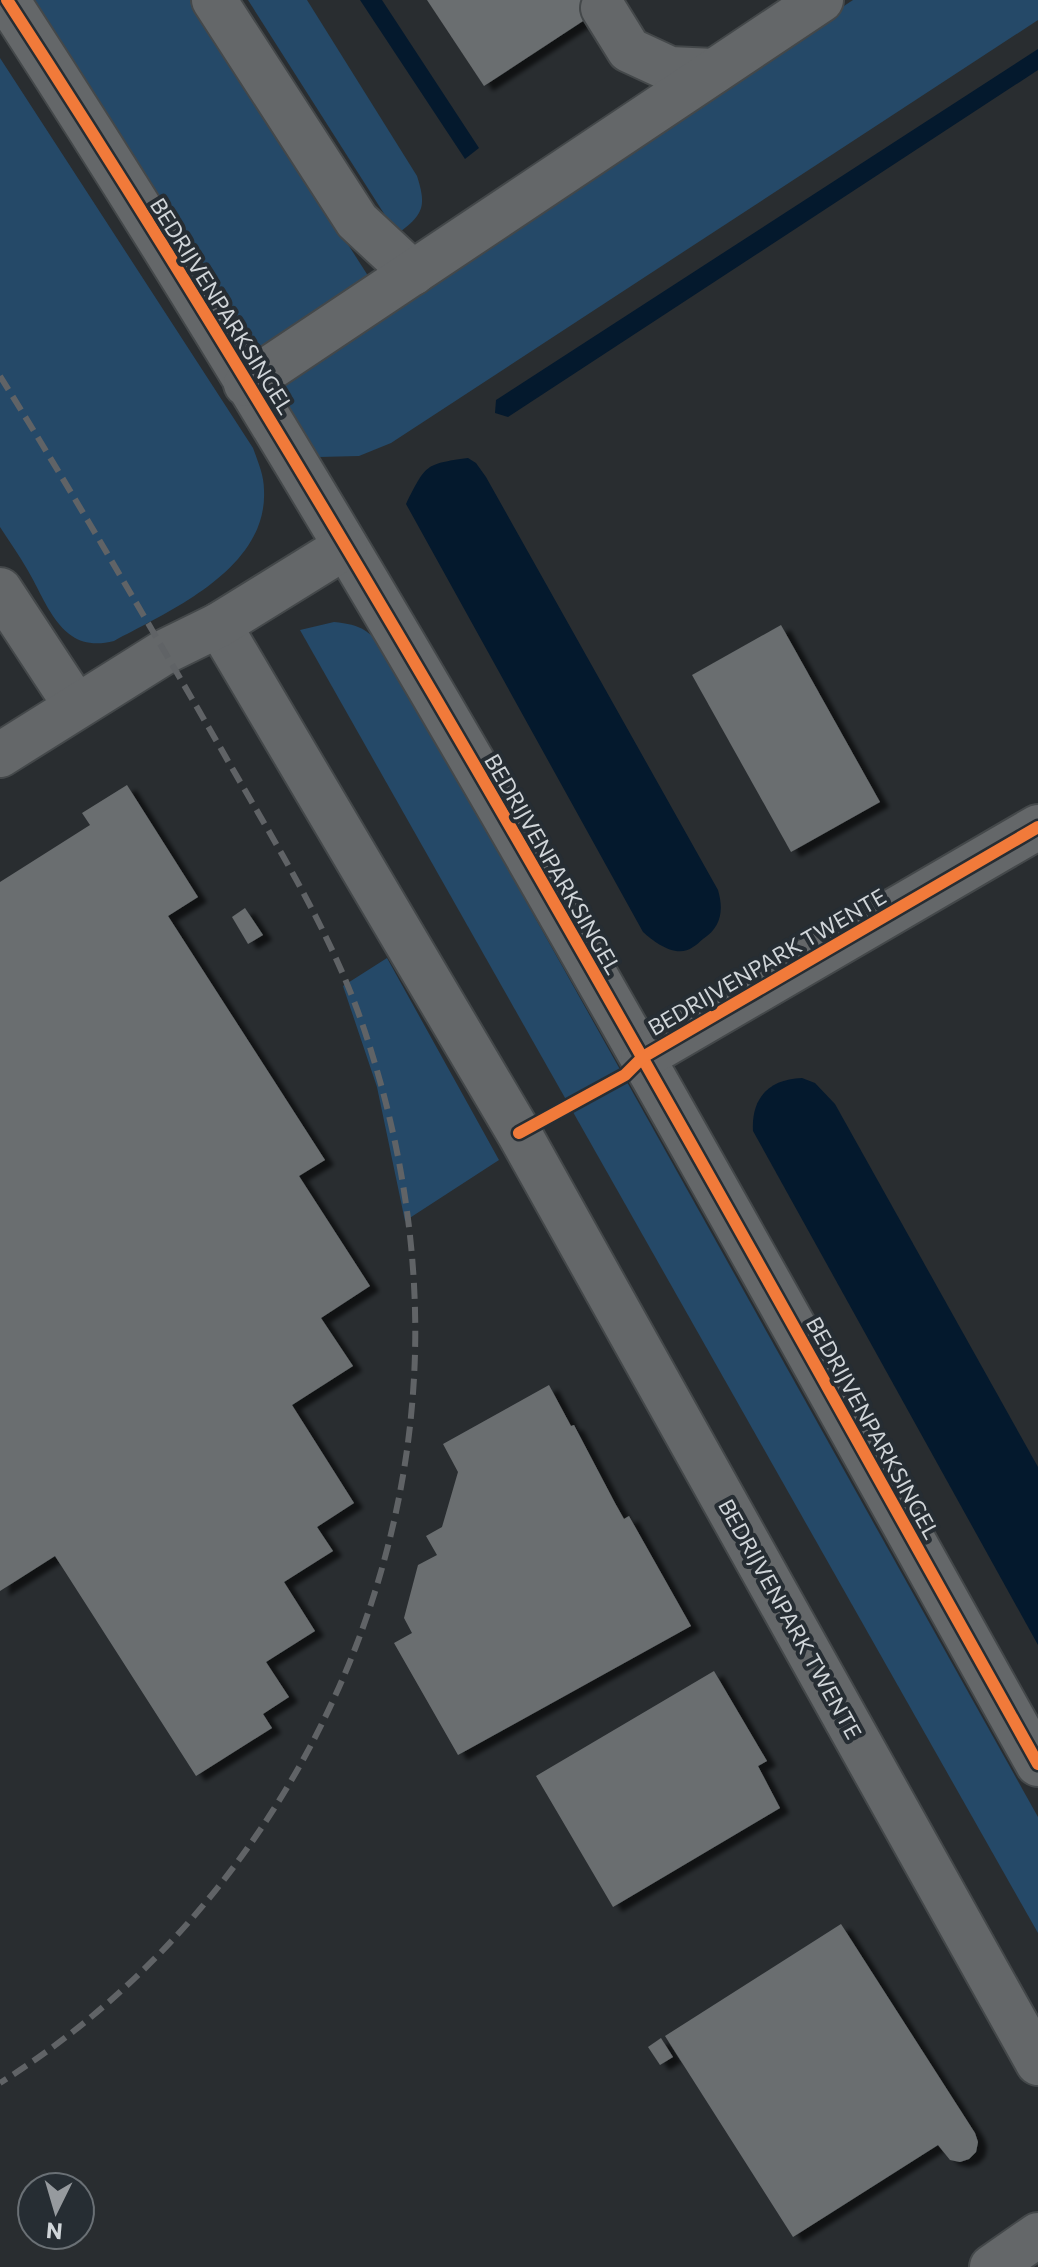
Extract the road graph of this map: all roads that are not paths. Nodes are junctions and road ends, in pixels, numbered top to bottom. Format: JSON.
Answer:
{"nodes":[{"id":1,"x":7,"y":0,"type":"edge"},
{"id":2,"x":214,"y":0,"type":"edge"},
{"id":3,"x":821,"y":0,"type":"edge"},
{"id":4,"x":603,"y":8,"type":"dead end"},
{"id":5,"x":793,"y":12,"type":"edge"},
{"id":6,"x":714,"y":71,"type":"junction"},
{"id":7,"x":413,"y":273,"type":"junction"},
{"id":8,"x":246,"y":384,"type":"junction"},
{"id":9,"x":345,"y":547,"type":"junction"},
{"id":10,"x":0,"y":590,"type":"edge"},
{"id":11,"x":219,"y":625,"type":"junction"},
{"id":12,"x":76,"y":706,"type":"junction"},
{"id":13,"x":0,"y":755,"type":"edge"},
{"id":14,"x":1038,"y":827,"type":"edge"},
{"id":15,"x":643,"y":1057,"type":"junction"},
{"id":16,"x":1038,"y":1764,"type":"edge"},
{"id":17,"x":1038,"y":2063,"type":"edge"},
{"id":18,"x":1038,"y":2235,"type":"edge"},
{"id":19,"x":992,"y":2267,"type":"edge"}],
"edges":[{"from":1,"to":8,"type":"street","name":"BEDRIJVENPARKSINGEL"},
{"from":2,"to":7,"type":"street"},
{"from":3,"to":5,"type":"street"},
{"from":4,"to":6,"type":"street"},
{"from":5,"to":6,"type":"street"},
{"from":6,"to":7,"type":"street"},
{"from":7,"to":8,"type":"street"},
{"from":8,"to":9,"type":"street","name":"BEDRIJVENPARKSINGEL"},
{"from":9,"to":11,"type":"street"},
{"from":9,"to":15,"type":"street","name":"BEDRIJVENPARKSINGEL"},
{"from":10,"to":12,"type":"street"},
{"from":11,"to":12,"type":"street"},
{"from":11,"to":17,"type":"street","name":"BEDRIJVENPARK TWENTE"},
{"from":12,"to":13,"type":"street"},
{"from":14,"to":15,"type":"street","name":"BEDRIJVENPARK TWENTE"},
{"from":15,"to":16,"type":"street","name":"BEDRIJVENPARKSINGEL"},
{"from":18,"to":19,"type":"street"}]}
